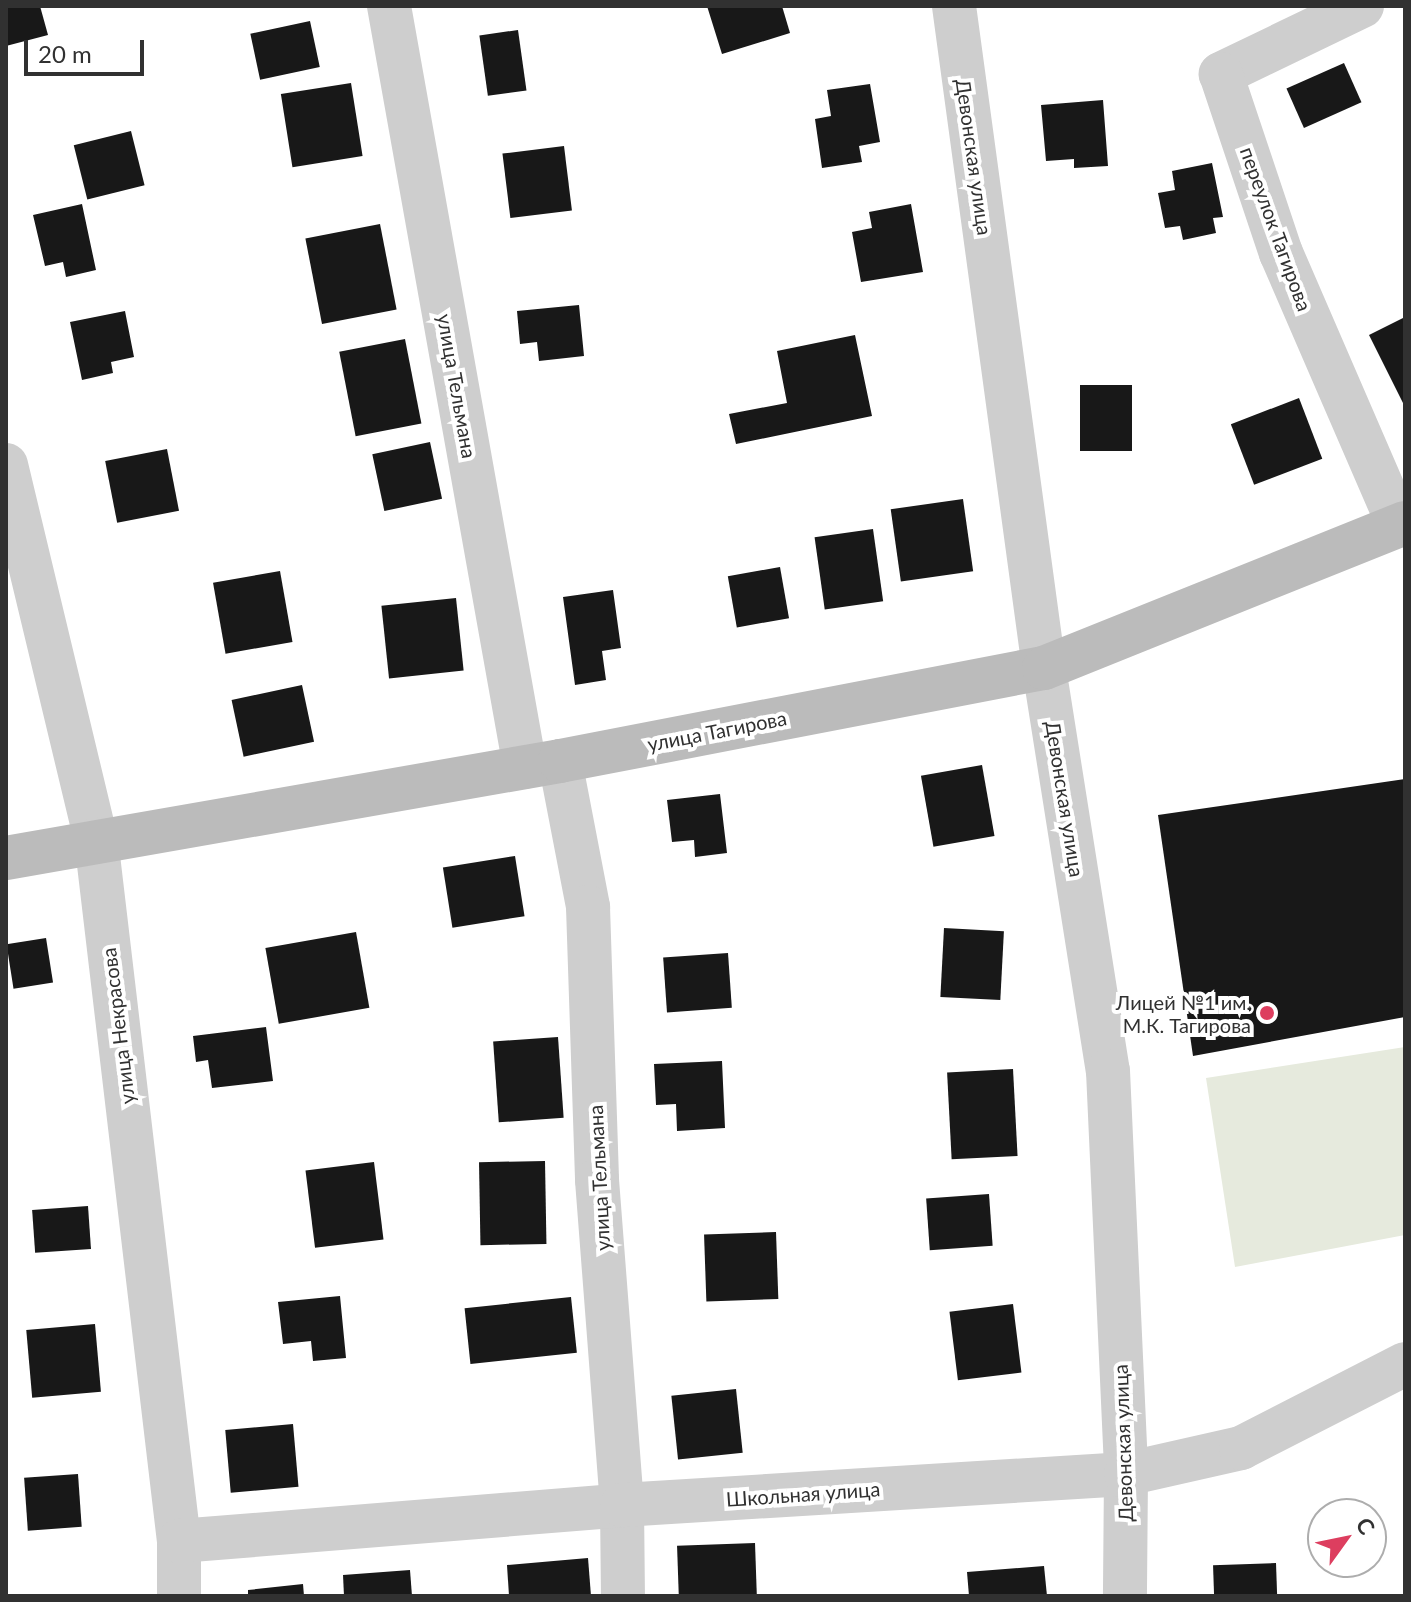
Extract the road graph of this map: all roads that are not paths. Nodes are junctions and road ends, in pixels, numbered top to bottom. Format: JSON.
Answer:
{"nodes":[{"id":1,"x":389,"y":6,"type":"edge"},
{"id":2,"x":954,"y":6,"type":"edge"},
{"id":3,"x":1362,"y":6,"type":"edge"},
{"id":4,"x":6,"y":465,"type":"edge"},
{"id":5,"x":1402,"y":524,"type":"edge"},
{"id":6,"x":1044,"y":668,"type":"junction"},
{"id":7,"x":543,"y":764,"type":"junction"},
{"id":8,"x":96,"y":839,"type":"junction"},
{"id":9,"x":6,"y":858,"type":"edge"},
{"id":10,"x":1405,"y":1364,"type":"edge"},
{"id":11,"x":1126,"y":1474,"type":"junction"},
{"id":12,"x":622,"y":1505,"type":"junction"},
{"id":13,"x":179,"y":1541,"type":"junction"},
{"id":14,"x":179,"y":1596,"type":"edge"},
{"id":15,"x":623,"y":1596,"type":"edge"},
{"id":16,"x":1125,"y":1596,"type":"edge"}],
"edges":[{"from":1,"to":7,"type":"street","name":"улица Тельмана"},
{"from":2,"to":6,"type":"street","name":"Девонская улица"},
{"from":3,"to":5,"type":"street","name":"переулок Тагирова"},
{"from":4,"to":8,"type":"street","name":"улица Некрасова"},
{"from":5,"to":6,"type":"street","name":"улица Тагирова"},
{"from":6,"to":7,"type":"street","name":"улица Тагирова"},
{"from":6,"to":11,"type":"street","name":"Девонская улица"},
{"from":7,"to":8,"type":"street","name":"улица Тагирова"},
{"from":7,"to":12,"type":"street","name":"улица Тельмана"},
{"from":8,"to":9,"type":"street","name":"улица Тагирова"},
{"from":8,"to":13,"type":"street","name":"улица Некрасова"},
{"from":10,"to":11,"type":"street","name":"Школьная улица"},
{"from":11,"to":12,"type":"street","name":"Школьная улица"},
{"from":11,"to":16,"type":"street","name":"Девонская улица"},
{"from":12,"to":13,"type":"street","name":"Школьная улица"},
{"from":12,"to":15,"type":"street","name":"улица Тельмана"},
{"from":13,"to":14,"type":"street","name":"улица Некрасова"}]}
